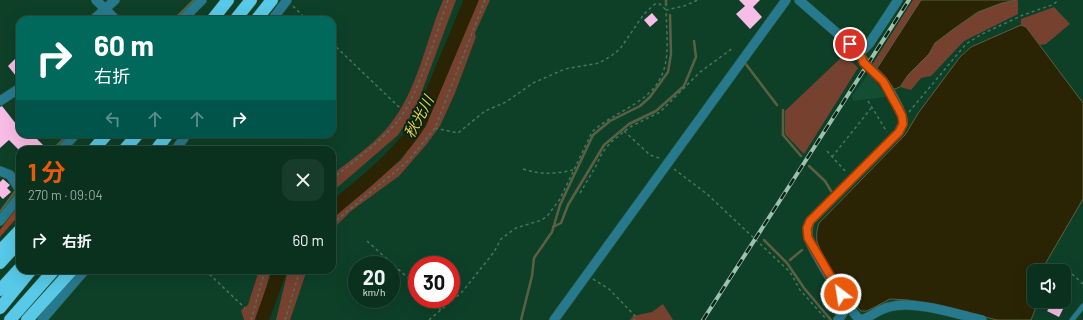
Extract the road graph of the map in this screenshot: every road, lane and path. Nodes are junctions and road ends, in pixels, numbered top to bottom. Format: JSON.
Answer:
{"nodes":[{"id":1,"x":96,"y":0,"type":"edge"},
{"id":2,"x":115,"y":0,"type":"edge"},
{"id":3,"x":202,"y":0,"type":"edge"},
{"id":4,"x":228,"y":0,"type":"edge"},
{"id":5,"x":252,"y":0,"type":"edge"},
{"id":6,"x":272,"y":0,"type":"edge"},
{"id":7,"x":287,"y":0,"type":"edge"},
{"id":8,"x":448,"y":0,"type":"edge"},
{"id":9,"x":485,"y":0,"type":"edge"},
{"id":10,"x":698,"y":0,"type":"edge"},
{"id":11,"x":786,"y":0,"type":"edge"},
{"id":12,"x":799,"y":0,"type":"edge"},
{"id":13,"x":898,"y":0,"type":"edge"},
{"id":14,"x":1059,"y":0,"type":"edge"},
{"id":15,"x":106,"y":10,"type":"junction"},
{"id":16,"x":666,"y":10,"type":"junction"},
{"id":17,"x":98,"y":16,"type":"edge"},
{"id":18,"x":112,"y":16,"type":"edge"},
{"id":19,"x":186,"y":16,"type":"edge"},
{"id":20,"x":215,"y":16,"type":"edge"},
{"id":21,"x":238,"y":16,"type":"edge"},
{"id":22,"x":259,"y":16,"type":"edge"},
{"id":23,"x":275,"y":16,"type":"edge"},
{"id":24,"x":303,"y":16,"type":"edge"},
{"id":25,"x":336,"y":47,"type":"edge"},
{"id":26,"x":734,"y":48,"type":"dead end"},
{"id":27,"x":860,"y":53,"type":"junction"},
{"id":28,"x":16,"y":91,"type":"edge"},
{"id":29,"x":0,"y":101,"type":"edge"},
{"id":30,"x":868,"y":102,"type":"dead end"},
{"id":31,"x":872,"y":107,"type":"junction"},
{"id":32,"x":400,"y":108,"type":"dead end"},
{"id":33,"x":902,"y":116,"type":"junction"},
{"id":34,"x":435,"y":128,"type":"junction"},
{"id":35,"x":624,"y":131,"type":"junction"},
{"id":36,"x":72,"y":138,"type":"edge"},
{"id":37,"x":104,"y":138,"type":"edge"},
{"id":38,"x":110,"y":138,"type":"edge"},
{"id":39,"x":134,"y":138,"type":"edge"},
{"id":40,"x":891,"y":139,"type":"junction"},
{"id":41,"x":174,"y":141,"type":"edge"},
{"id":42,"x":65,"y":146,"type":"edge"},
{"id":43,"x":96,"y":146,"type":"edge"},
{"id":44,"x":104,"y":146,"type":"edge"},
{"id":45,"x":128,"y":146,"type":"edge"},
{"id":46,"x":164,"y":146,"type":"edge"},
{"id":47,"x":827,"y":152,"type":"dead end"},
{"id":48,"x":832,"y":157,"type":"junction"},
{"id":49,"x":668,"y":163,"type":"junction"},
{"id":50,"x":523,"y":169,"type":"dead end"},
{"id":51,"x":573,"y":170,"type":"junction"},
{"id":52,"x":0,"y":171,"type":"edge"},
{"id":53,"x":336,"y":176,"type":"edge"},
{"id":54,"x":852,"y":178,"type":"junction"},
{"id":55,"x":16,"y":185,"type":"edge"},
{"id":56,"x":580,"y":192,"type":"dead end"},
{"id":57,"x":16,"y":201,"type":"edge"},
{"id":58,"x":336,"y":221,"type":"edge"},
{"id":59,"x":0,"y":222,"type":"edge"},
{"id":60,"x":16,"y":234,"type":"edge"},
{"id":61,"x":367,"y":241,"type":"dead end"},
{"id":62,"x":16,"y":245,"type":"edge"},
{"id":63,"x":0,"y":251,"type":"edge"},
{"id":64,"x":0,"y":263,"type":"edge"},
{"id":65,"x":16,"y":272,"type":"edge"},
{"id":66,"x":28,"y":274,"type":"edge"},
{"id":67,"x":50,"y":274,"type":"edge"},
{"id":68,"x":68,"y":274,"type":"edge"},
{"id":69,"x":82,"y":274,"type":"edge"},
{"id":70,"x":209,"y":274,"type":"edge"},
{"id":71,"x":264,"y":274,"type":"edge"},
{"id":72,"x":299,"y":274,"type":"edge"},
{"id":73,"x":1072,"y":274,"type":"dead end"},
{"id":74,"x":587,"y":275,"type":"junction"},
{"id":75,"x":408,"y":278,"type":"edge"},
{"id":76,"x":1083,"y":284,"type":"edge"},
{"id":77,"x":0,"y":290,"type":"edge"},
{"id":78,"x":848,"y":306,"type":"junction"},
{"id":79,"x":1083,"y":306,"type":"edge"},
{"id":80,"x":0,"y":308,"type":"edge"},
{"id":81,"x":245,"y":308,"type":"dead end"},
{"id":82,"x":441,"y":310,"type":"joint"},
{"id":83,"x":10,"y":320,"type":"edge"},
{"id":84,"x":27,"y":320,"type":"edge"},
{"id":85,"x":42,"y":320,"type":"edge"},
{"id":86,"x":251,"y":320,"type":"edge"},
{"id":87,"x":285,"y":320,"type":"edge"},
{"id":88,"x":429,"y":320,"type":"edge"},
{"id":89,"x":554,"y":320,"type":"edge"},
{"id":90,"x":634,"y":320,"type":"edge"},
{"id":91,"x":827,"y":320,"type":"edge"},
{"id":92,"x":838,"y":320,"type":"edge"},
{"id":93,"x":861,"y":320,"type":"edge"},
{"id":94,"x":982,"y":320,"type":"edge"},
{"id":95,"x":1072,"y":320,"type":"edge"}],
"edges":[{"from":1,"to":15,"type":"street"},
{"from":2,"to":15,"type":"street"},
{"from":3,"to":19,"type":"street"},
{"from":4,"to":20,"type":"highway"},
{"from":5,"to":21,"type":"highway"},
{"from":6,"to":22,"type":"highway"},
{"from":7,"to":23,"type":"street"},
{"from":7,"to":24,"type":"path"},
{"from":8,"to":53,"type":"path"},
{"from":9,"to":34,"type":"path"},
{"from":10,"to":16,"type":"path"},
{"from":11,"to":49,"type":"street"},
{"from":12,"to":27,"type":"street"},
{"from":13,"to":27,"type":"street"},
{"from":14,"to":33,"type":"path"},
{"from":15,"to":17,"type":"street"},
{"from":15,"to":18,"type":"street"},
{"from":16,"to":34,"type":"path"},
{"from":16,"to":51,"type":"path"},
{"from":25,"to":32,"type":"path"},
{"from":26,"to":35,"type":"path"},
{"from":27,"to":33,"type":"street"},
{"from":28,"to":29,"type":"street"},
{"from":30,"to":31,"type":"path"},
{"from":31,"to":40,"type":"path"},
{"from":31,"to":48,"type":"path"},
{"from":33,"to":40,"type":"street"},
{"from":34,"to":58,"type":"path"},
{"from":35,"to":49,"type":"path"},
{"from":35,"to":56,"type":"path"},
{"from":36,"to":42,"type":"street"},
{"from":37,"to":43,"type":"highway"},
{"from":38,"to":44,"type":"highway"},
{"from":39,"to":45,"type":"highway"},
{"from":40,"to":54,"type":"street"},
{"from":41,"to":46,"type":"highway"},
{"from":47,"to":48,"type":"path"},
{"from":48,"to":54,"type":"path"},
{"from":49,"to":74,"type":"street"},
{"from":49,"to":91,"type":"path"},
{"from":50,"to":51,"type":"path"},
{"from":51,"to":82,"type":"path"},
{"from":52,"to":55,"type":"street"},
{"from":54,"to":78,"type":"street"},
{"from":57,"to":59,"type":"street"},
{"from":60,"to":63,"type":"highway"},
{"from":61,"to":75,"type":"path"},
{"from":62,"to":64,"type":"highway"},
{"from":65,"to":77,"type":"highway"},
{"from":66,"to":80,"type":"highway"},
{"from":67,"to":83,"type":"highway"},
{"from":68,"to":84,"type":"highway"},
{"from":69,"to":85,"type":"street"},
{"from":70,"to":81,"type":"path"},
{"from":71,"to":86,"type":"path"},
{"from":72,"to":87,"type":"path"},
{"from":73,"to":76,"type":"path"},
{"from":74,"to":89,"type":"street"},
{"from":74,"to":90,"type":"path"},
{"from":78,"to":92,"type":"street"},
{"from":78,"to":93,"type":"street"},
{"from":79,"to":95,"type":"lane"},
{"from":82,"to":88,"type":"path"},
{"from":93,"to":94,"type":"street"}]}
